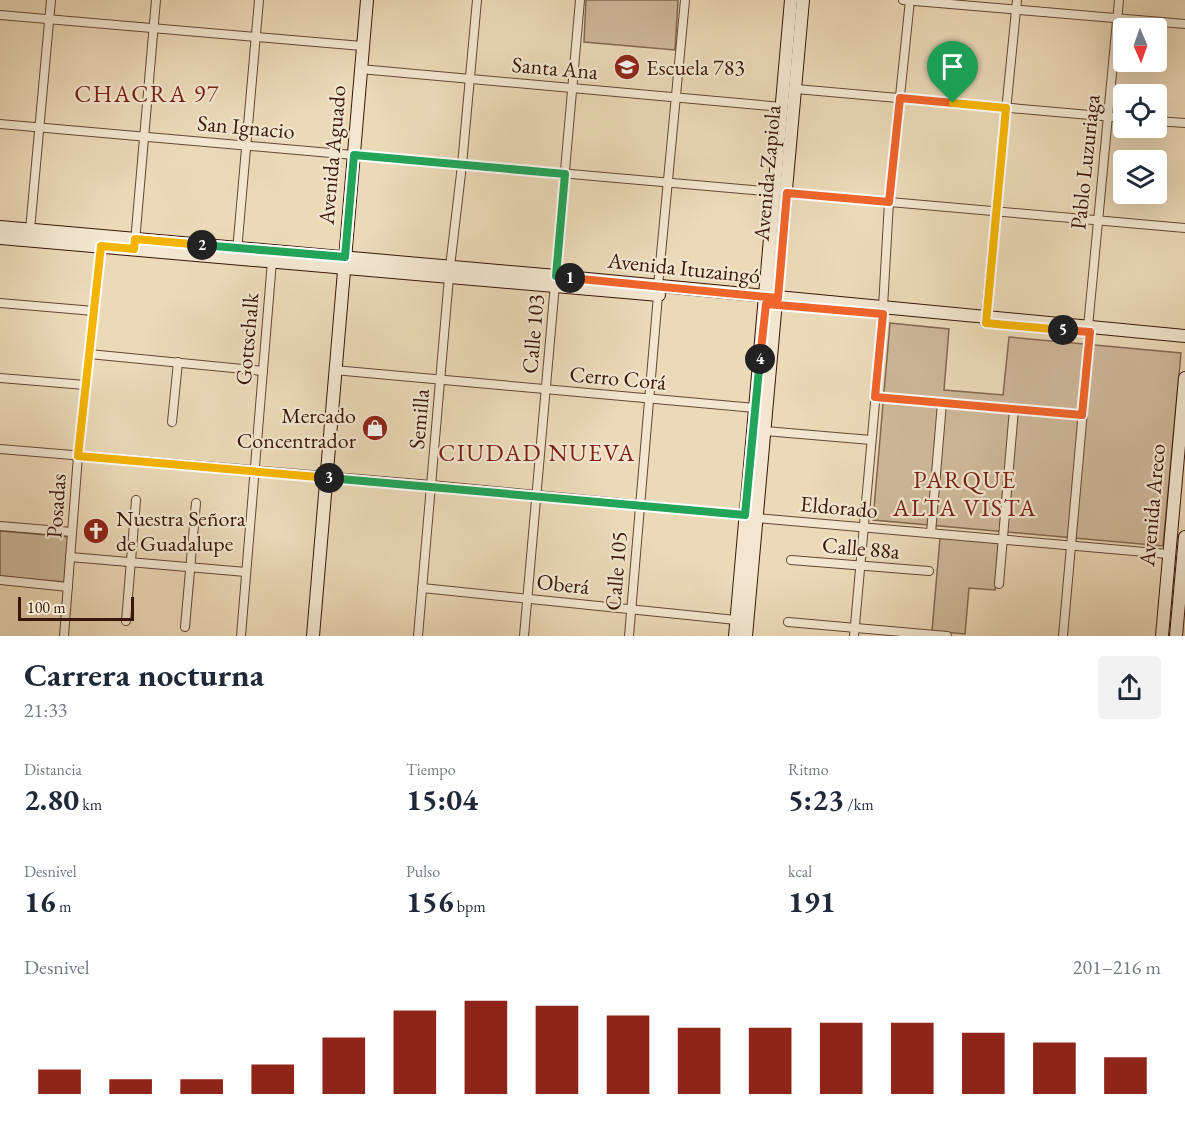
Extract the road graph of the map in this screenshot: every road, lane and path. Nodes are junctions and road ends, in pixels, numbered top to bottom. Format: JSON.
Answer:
{"nodes":[{"id":1,"x":51,"y":0,"type":"edge"},
{"id":2,"x":156,"y":0,"type":"edge"},
{"id":3,"x":259,"y":0,"type":"edge"},
{"id":4,"x":366,"y":0,"type":"edge"},
{"id":5,"x":477,"y":0,"type":"edge"},
{"id":6,"x":580,"y":0,"type":"edge"},
{"id":7,"x":685,"y":0,"type":"edge"},
{"id":8,"x":791,"y":0,"type":"edge"},
{"id":9,"x":803,"y":0,"type":"edge"},
{"id":10,"x":903,"y":0,"type":"edge"},
{"id":11,"x":910,"y":0,"type":"edge"},
{"id":12,"x":1119,"y":0,"type":"edge"},
{"id":13,"x":1016,"y":5,"type":"edge"},
{"id":14,"x":0,"y":15,"type":"edge"},
{"id":15,"x":1117,"y":18,"type":"joint"},
{"id":16,"x":49,"y":19,"type":"junction"},
{"id":17,"x":1167,"y":22,"type":"edge"},
{"id":18,"x":1185,"y":24,"type":"edge"},
{"id":19,"x":154,"y":28,"type":"junction"},
{"id":20,"x":256,"y":37,"type":"junction"},
{"id":21,"x":362,"y":46,"type":"junction"},
{"id":22,"x":1113,"y":62,"type":"edge"},
{"id":23,"x":360,"y":69,"type":"junction"},
{"id":24,"x":470,"y":79,"type":"junction"},
{"id":25,"x":572,"y":88,"type":"junction"},
{"id":26,"x":796,"y":89,"type":"junction"},
{"id":27,"x":676,"y":97,"type":"junction"},
{"id":28,"x":900,"y":98,"type":"junction"},
{"id":29,"x":782,"y":107,"type":"junction"},
{"id":30,"x":1006,"y":108,"type":"junction"},
{"id":31,"x":1108,"y":117,"type":"junction"},
{"id":32,"x":1113,"y":117,"type":"edge"},
{"id":33,"x":1167,"y":122,"type":"edge"},
{"id":34,"x":1185,"y":123,"type":"edge"},
{"id":35,"x":0,"y":124,"type":"edge"},
{"id":36,"x":39,"y":128,"type":"junction"},
{"id":37,"x":144,"y":137,"type":"junction"},
{"id":38,"x":247,"y":146,"type":"junction"},
{"id":39,"x":354,"y":155,"type":"junction"},
{"id":40,"x":462,"y":165,"type":"junction"},
{"id":41,"x":565,"y":174,"type":"junction"},
{"id":42,"x":668,"y":183,"type":"junction"},
{"id":43,"x":781,"y":193,"type":"junction"},
{"id":44,"x":889,"y":202,"type":"junction"},
{"id":45,"x":995,"y":212,"type":"junction"},
{"id":46,"x":1097,"y":220,"type":"junction"},
{"id":47,"x":0,"y":227,"type":"edge"},
{"id":48,"x":1185,"y":228,"type":"edge"},
{"id":49,"x":30,"y":230,"type":"junction"},
{"id":50,"x":0,"y":238,"type":"edge"},
{"id":51,"x":101,"y":241,"type":"junction"},
{"id":52,"x":135,"y":244,"type":"junction"},
{"id":53,"x":237,"y":253,"type":"junction"},
{"id":54,"x":272,"y":261,"type":"junction"},
{"id":55,"x":344,"y":262,"type":"junction"},
{"id":56,"x":450,"y":272,"type":"junction"},
{"id":57,"x":556,"y":281,"type":"junction"},
{"id":58,"x":658,"y":291,"type":"junction"},
{"id":59,"x":772,"y":301,"type":"junction"},
{"id":60,"x":0,"y":303,"type":"edge"},
{"id":61,"x":93,"y":311,"type":"junction"},
{"id":62,"x":883,"y":311,"type":"junction"},
{"id":63,"x":986,"y":320,"type":"junction"},
{"id":64,"x":1089,"y":329,"type":"junction"},
{"id":65,"x":1185,"y":336,"type":"edge"},
{"id":66,"x":1185,"y":342,"type":"edge"},
{"id":67,"x":89,"y":354,"type":"junction"},
{"id":68,"x":178,"y":362,"type":"junction"},
{"id":69,"x":334,"y":370,"type":"junction"},
{"id":70,"x":262,"y":371,"type":"junction"},
{"id":71,"x":0,"y":378,"type":"edge"},
{"id":72,"x":1185,"y":378,"type":"edge"},
{"id":73,"x":440,"y":380,"type":"junction"},
{"id":74,"x":85,"y":385,"type":"junction"},
{"id":75,"x":546,"y":389,"type":"junction"},
{"id":76,"x":875,"y":397,"type":"junction"},
{"id":77,"x":650,"y":399,"type":"junction"},
{"id":78,"x":942,"y":403,"type":"junction"},
{"id":79,"x":755,"y":408,"type":"junction"},
{"id":80,"x":1014,"y":409,"type":"junction"},
{"id":81,"x":1082,"y":415,"type":"junction"},
{"id":82,"x":172,"y":422,"type":"dead end"},
{"id":83,"x":765,"y":431,"type":"junction"},
{"id":84,"x":872,"y":440,"type":"junction"},
{"id":85,"x":0,"y":449,"type":"edge"},
{"id":86,"x":78,"y":456,"type":"junction"},
{"id":87,"x":254,"y":472,"type":"junction"},
{"id":88,"x":325,"y":478,"type":"junction"},
{"id":89,"x":431,"y":485,"type":"junction"},
{"id":90,"x":537,"y":495,"type":"junction"},
{"id":91,"x":136,"y":500,"type":"dead end"},
{"id":92,"x":196,"y":503,"type":"dead end"},
{"id":93,"x":640,"y":505,"type":"junction"},
{"id":94,"x":751,"y":516,"type":"junction"},
{"id":95,"x":0,"y":526,"type":"edge"},
{"id":96,"x":864,"y":527,"type":"junction"},
{"id":97,"x":72,"y":532,"type":"junction"},
{"id":98,"x":931,"y":533,"type":"junction"},
{"id":99,"x":1185,"y":537,"type":"edge"},
{"id":100,"x":1003,"y":540,"type":"junction"},
{"id":101,"x":1071,"y":546,"type":"junction"},
{"id":102,"x":1168,"y":554,"type":"junction"},
{"id":103,"x":70,"y":557,"type":"junction"},
{"id":104,"x":790,"y":560,"type":"dead end"},
{"id":105,"x":131,"y":562,"type":"junction"},
{"id":106,"x":860,"y":566,"type":"junction"},
{"id":107,"x":190,"y":567,"type":"junction"},
{"id":108,"x":246,"y":572,"type":"junction"},
{"id":109,"x":929,"y":572,"type":"dead end"},
{"id":110,"x":0,"y":580,"type":"edge"},
{"id":111,"x":999,"y":584,"type":"dead end"},
{"id":112,"x":68,"y":587,"type":"junction"},
{"id":113,"x":422,"y":588,"type":"junction"},
{"id":114,"x":527,"y":599,"type":"junction"},
{"id":115,"x":631,"y":609,"type":"junction"},
{"id":116,"x":736,"y":620,"type":"junction"},
{"id":117,"x":126,"y":621,"type":"dead end"},
{"id":118,"x":788,"y":622,"type":"dead end"},
{"id":119,"x":184,"y":627,"type":"dead end"},
{"id":120,"x":1179,"y":629,"type":"edge"},
{"id":121,"x":854,"y":632,"type":"edge"},
{"id":122,"x":64,"y":636,"type":"edge"},
{"id":123,"x":241,"y":636,"type":"edge"},
{"id":124,"x":313,"y":636,"type":"edge"},
{"id":125,"x":418,"y":636,"type":"edge"},
{"id":126,"x":524,"y":636,"type":"edge"},
{"id":127,"x":629,"y":636,"type":"edge"},
{"id":128,"x":735,"y":636,"type":"edge"},
{"id":129,"x":746,"y":636,"type":"edge"},
{"id":130,"x":947,"y":636,"type":"edge"},
{"id":131,"x":1063,"y":636,"type":"edge"},
{"id":132,"x":1162,"y":636,"type":"edge"}],
"edges":[{"from":1,"to":16,"type":"street"},
{"from":2,"to":19,"type":"street"},
{"from":3,"to":20,"type":"street"},
{"from":4,"to":21,"type":"main road","name":"Avenida Aguado"},
{"from":5,"to":24,"type":"street","name":"Semilla"},
{"from":6,"to":25,"type":"street","name":"Calle 103"},
{"from":7,"to":27,"type":"street","name":"Calle 105"},
{"from":8,"to":29,"type":"main road","name":"Avenida Zapiola"},
{"from":9,"to":26,"type":"main road","name":"Avenida Zapiola"},
{"from":10,"to":11,"type":"street"},
{"from":11,"to":13,"type":"street"},
{"from":11,"to":28,"type":"street"},
{"from":12,"to":15,"type":"street","name":"Pablo Luzuriaga"},
{"from":13,"to":15,"type":"street"},
{"from":13,"to":30,"type":"street"},
{"from":14,"to":16,"type":"street"},
{"from":16,"to":19,"type":"street"},
{"from":16,"to":36,"type":"street"},
{"from":17,"to":18,"type":"street"},
{"from":19,"to":20,"type":"street"},
{"from":19,"to":37,"type":"street"},
{"from":20,"to":21,"type":"street"},
{"from":20,"to":38,"type":"street"},
{"from":21,"to":23,"type":"main road","name":"Avenida Aguado"},
{"from":22,"to":31,"type":"street","name":"Pablo Luzuriaga"},
{"from":23,"to":24,"type":"street","name":"Santa Ana"},
{"from":23,"to":39,"type":"main road","name":"Avenida Aguado"},
{"from":24,"to":25,"type":"street","name":"Santa Ana"},
{"from":24,"to":40,"type":"street","name":"Semilla"},
{"from":25,"to":27,"type":"street","name":"Santa Ana"},
{"from":25,"to":41,"type":"street","name":"Calle 103"},
{"from":26,"to":28,"type":"street"},
{"from":26,"to":43,"type":"main road","name":"Avenida Zapiola"},
{"from":27,"to":29,"type":"street","name":"Santa Ana"},
{"from":27,"to":42,"type":"street","name":"Calle 105"},
{"from":28,"to":30,"type":"street"},
{"from":28,"to":44,"type":"street"},
{"from":29,"to":43,"type":"main road","name":"Avenida Zapiola"},
{"from":30,"to":31,"type":"street"},
{"from":30,"to":45,"type":"street"},
{"from":31,"to":32,"type":"street"},
{"from":31,"to":46,"type":"street","name":"Pablo Luzuriaga"},
{"from":33,"to":34,"type":"street"},
{"from":35,"to":36,"type":"street","name":"San Ignacio"},
{"from":36,"to":37,"type":"street","name":"San Ignacio"},
{"from":36,"to":49,"type":"street"},
{"from":37,"to":38,"type":"street","name":"San Ignacio"},
{"from":37,"to":52,"type":"street"},
{"from":38,"to":39,"type":"street","name":"San Ignacio"},
{"from":38,"to":53,"type":"street"},
{"from":39,"to":40,"type":"street","name":"San Ignacio"},
{"from":39,"to":55,"type":"main road","name":"Avenida Aguado"},
{"from":40,"to":41,"type":"street","name":"San Ignacio"},
{"from":40,"to":56,"type":"street","name":"Semilla"},
{"from":41,"to":42,"type":"street","name":"San Ignacio"},
{"from":41,"to":57,"type":"street","name":"Calle 103"},
{"from":42,"to":43,"type":"street","name":"San Ignacio"},
{"from":42,"to":58,"type":"street","name":"Calle 105"},
{"from":43,"to":44,"type":"street","name":"San Ignacio"},
{"from":43,"to":59,"type":"main road","name":"Avenida Zapiola"},
{"from":44,"to":45,"type":"street","name":"San Ignacio"},
{"from":44,"to":62,"type":"street"},
{"from":45,"to":46,"type":"street","name":"San Ignacio"},
{"from":45,"to":63,"type":"street"},
{"from":46,"to":48,"type":"street","name":"San Ignacio"},
{"from":46,"to":64,"type":"street","name":"Pablo Luzuriaga"},
{"from":47,"to":49,"type":"main road","name":"Avenida Ituzaingó"},
{"from":49,"to":51,"type":"main road","name":"Avenida Ituzaingó"},
{"from":50,"to":51,"type":"main road","name":"Avenida Ituzaingó"},
{"from":51,"to":52,"type":"main road","name":"Avenida Ituzaingó"},
{"from":51,"to":61,"type":"street","name":"Posadas"},
{"from":52,"to":53,"type":"main road","name":"Avenida Ituzaingó"},
{"from":53,"to":54,"type":"main road","name":"Avenida Ituzaingó"},
{"from":53,"to":55,"type":"main road","name":"Avenida Ituzaingó"},
{"from":54,"to":55,"type":"main road","name":"Avenida Ituzaingó"},
{"from":54,"to":70,"type":"street","name":"Gottschalk"},
{"from":55,"to":56,"type":"main road","name":"Avenida Ituzaingó"},
{"from":55,"to":69,"type":"main road","name":"Avenida Aguado"},
{"from":56,"to":57,"type":"main road","name":"Avenida Ituzaingó"},
{"from":56,"to":73,"type":"street","name":"Semilla"},
{"from":57,"to":58,"type":"main road","name":"Avenida Ituzaingó"},
{"from":57,"to":75,"type":"street","name":"Calle 103"},
{"from":58,"to":59,"type":"main road","name":"Avenida Ituzaingó"},
{"from":58,"to":77,"type":"street","name":"Calle 105"},
{"from":59,"to":62,"type":"main road","name":"Avenida Ituzaingó"},
{"from":59,"to":79,"type":"main road","name":"Avenida Zapiola"},
{"from":59,"to":83,"type":"main road","name":"Avenida Zapiola"},
{"from":60,"to":61,"type":"street"},
{"from":61,"to":67,"type":"street","name":"Posadas"},
{"from":62,"to":63,"type":"main road","name":"Avenida Ituzaingó"},
{"from":62,"to":76,"type":"street"},
{"from":63,"to":64,"type":"main road","name":"Avenida Ituzaingó"},
{"from":64,"to":65,"type":"main road","name":"Avenida Ituzaingó"},
{"from":64,"to":66,"type":"main road","name":"Avenida Ituzaingó"},
{"from":64,"to":81,"type":"street","name":"Pablo Luzuriaga"},
{"from":67,"to":68,"type":"street"},
{"from":67,"to":74,"type":"street","name":"Posadas"},
{"from":68,"to":70,"type":"street"},
{"from":68,"to":82,"type":"street"},
{"from":69,"to":73,"type":"street","name":"Cerro Corá"},
{"from":69,"to":88,"type":"main road","name":"Avenida Aguado"},
{"from":70,"to":87,"type":"street","name":"Gottschalk"},
{"from":71,"to":74,"type":"street"},
{"from":72,"to":102,"type":"main road","name":"Avenida Areco"},
{"from":73,"to":75,"type":"street","name":"Cerro Corá"},
{"from":73,"to":89,"type":"street","name":"Semilla"},
{"from":74,"to":86,"type":"street","name":"Posadas"},
{"from":75,"to":77,"type":"street","name":"Cerro Corá"},
{"from":75,"to":90,"type":"street","name":"Calle 103"},
{"from":76,"to":78,"type":"street"},
{"from":76,"to":84,"type":"street"},
{"from":77,"to":79,"type":"street","name":"Cerro Corá"},
{"from":77,"to":93,"type":"street","name":"Calle 105"},
{"from":78,"to":80,"type":"street"},
{"from":78,"to":98,"type":"street"},
{"from":79,"to":94,"type":"main road","name":"Avenida Zapiola"},
{"from":80,"to":81,"type":"street"},
{"from":80,"to":100,"type":"street"},
{"from":81,"to":101,"type":"street","name":"Pablo Luzuriaga"},
{"from":83,"to":84,"type":"street"},
{"from":83,"to":94,"type":"main road","name":"Avenida Zapiola"},
{"from":84,"to":96,"type":"street"},
{"from":85,"to":86,"type":"street","name":"Eldorado"},
{"from":86,"to":87,"type":"street","name":"Eldorado"},
{"from":86,"to":97,"type":"street","name":"Posadas"},
{"from":87,"to":88,"type":"street","name":"Eldorado"},
{"from":87,"to":108,"type":"street","name":"Gottschalk"},
{"from":88,"to":89,"type":"street","name":"Eldorado"},
{"from":88,"to":124,"type":"main road","name":"Avenida Aguado"},
{"from":89,"to":90,"type":"street","name":"Eldorado"},
{"from":89,"to":113,"type":"street","name":"Semilla"},
{"from":90,"to":93,"type":"street","name":"Eldorado"},
{"from":90,"to":114,"type":"street","name":"Calle 103"},
{"from":91,"to":105,"type":"street"},
{"from":92,"to":107,"type":"street"},
{"from":93,"to":94,"type":"street","name":"Eldorado"},
{"from":93,"to":115,"type":"street","name":"Calle 105"},
{"from":94,"to":96,"type":"street","name":"Eldorado"},
{"from":94,"to":116,"type":"main road","name":"Avenida Zapiola"},
{"from":94,"to":129,"type":"main road","name":"Avenida Zapiola"},
{"from":95,"to":97,"type":"street"},
{"from":96,"to":98,"type":"street","name":"Eldorado"},
{"from":96,"to":106,"type":"street"},
{"from":97,"to":103,"type":"street","name":"Posadas"},
{"from":98,"to":100,"type":"street","name":"Eldorado"},
{"from":99,"to":120,"type":"main road","name":"Avenida Areco"},
{"from":100,"to":101,"type":"street","name":"Eldorado"},
{"from":100,"to":111,"type":"street"},
{"from":101,"to":102,"type":"street","name":"Eldorado"},
{"from":101,"to":131,"type":"street","name":"Pablo Luzuriaga"},
{"from":102,"to":132,"type":"main road","name":"Avenida Areco"},
{"from":103,"to":105,"type":"street"},
{"from":103,"to":112,"type":"street","name":"Posadas"},
{"from":104,"to":106,"type":"street","name":"Calle 88a"},
{"from":105,"to":107,"type":"street"},
{"from":105,"to":117,"type":"street"},
{"from":106,"to":109,"type":"street","name":"Calle 88a"},
{"from":106,"to":121,"type":"street"},
{"from":107,"to":108,"type":"street"},
{"from":107,"to":119,"type":"street"},
{"from":108,"to":123,"type":"street","name":"Gottschalk"},
{"from":110,"to":112,"type":"street"},
{"from":112,"to":122,"type":"street","name":"Posadas"},
{"from":113,"to":114,"type":"street","name":"Oberá"},
{"from":113,"to":125,"type":"street","name":"Semilla"},
{"from":114,"to":115,"type":"street","name":"Oberá"},
{"from":114,"to":126,"type":"street","name":"Calle 103"},
{"from":115,"to":116,"type":"street","name":"Oberá"},
{"from":115,"to":127,"type":"street","name":"Calle 105"},
{"from":116,"to":128,"type":"main road","name":"Avenida Zapiola"},
{"from":118,"to":121,"type":"street"},
{"from":121,"to":130,"type":"street"}]}
